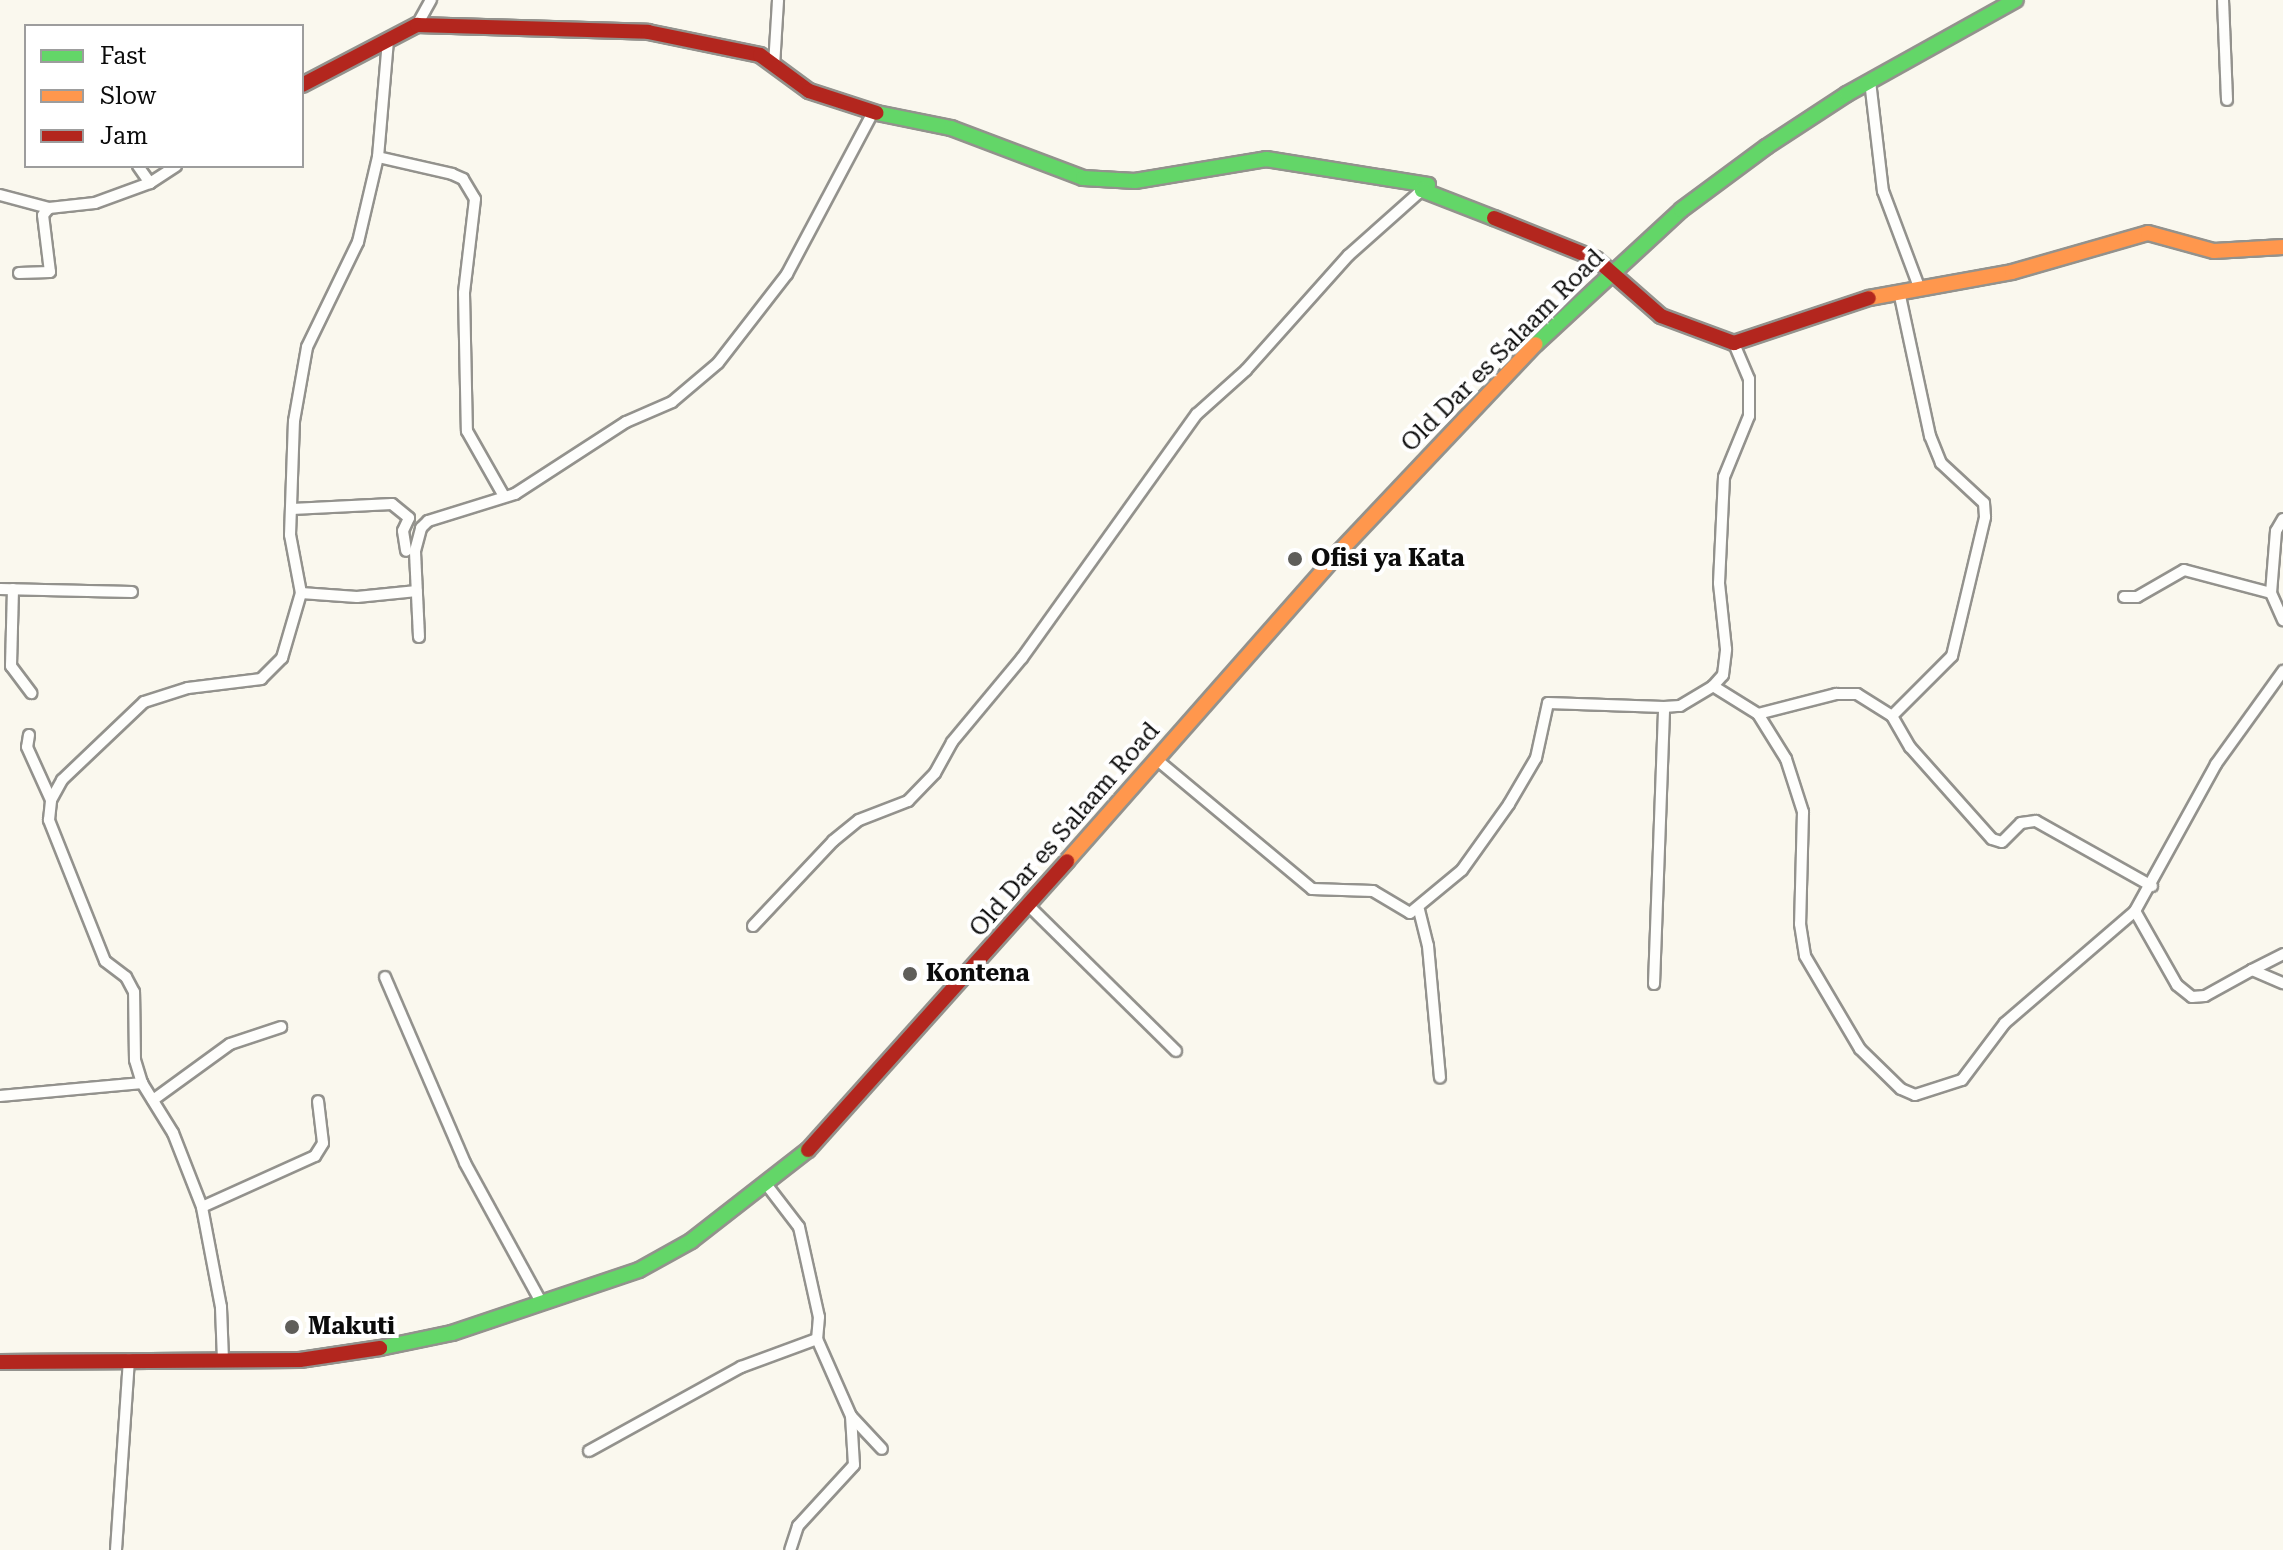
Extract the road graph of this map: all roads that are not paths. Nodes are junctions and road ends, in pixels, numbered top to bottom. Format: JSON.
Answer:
{"nodes":[{"id":1,"x":778,"y":0,"type":"edge"},
{"id":2,"x":2016,"y":0,"type":"edge"},
{"id":3,"x":2223,"y":0,"type":"edge"},
{"id":4,"x":428,"y":1,"type":"edge"},
{"id":5,"x":417,"y":25,"type":"junction"},
{"id":6,"x":388,"y":41,"type":"junction"},
{"id":7,"x":774,"y":66,"type":"junction"},
{"id":8,"x":1870,"y":81,"type":"junction"},
{"id":9,"x":304,"y":84,"type":"edge"},
{"id":10,"x":2227,"y":100,"type":"dead end"},
{"id":11,"x":873,"y":112,"type":"junction"},
{"id":12,"x":378,"y":157,"type":"junction"},
{"id":13,"x":139,"y":168,"type":"edge"},
{"id":14,"x":173,"y":168,"type":"edge"},
{"id":15,"x":150,"y":183,"type":"junction"},
{"id":16,"x":1422,"y":190,"type":"junction"},
{"id":17,"x":0,"y":195,"type":"edge"},
{"id":18,"x":49,"y":208,"type":"junction"},
{"id":19,"x":2283,"y":247,"type":"edge"},
{"id":20,"x":1611,"y":272,"type":"junction"},
{"id":21,"x":19,"y":273,"type":"dead end"},
{"id":22,"x":1919,"y":287,"type":"junction"},
{"id":23,"x":1899,"y":291,"type":"junction"},
{"id":24,"x":1734,"y":343,"type":"junction"},
{"id":25,"x":504,"y":496,"type":"junction"},
{"id":26,"x":292,"y":509,"type":"junction"},
{"id":27,"x":2283,"y":519,"type":"edge"},
{"id":28,"x":406,"y":551,"type":"dead end"},
{"id":29,"x":0,"y":589,"type":"edge"},
{"id":30,"x":13,"y":589,"type":"junction"},
{"id":31,"x":417,"y":591,"type":"junction"},
{"id":32,"x":132,"y":592,"type":"dead end"},
{"id":33,"x":301,"y":593,"type":"junction"},
{"id":34,"x":2271,"y":593,"type":"junction"},
{"id":35,"x":2124,"y":597,"type":"dead end"},
{"id":36,"x":2283,"y":620,"type":"edge"},
{"id":37,"x":419,"y":637,"type":"dead end"},
{"id":38,"x":2283,"y":671,"type":"edge"},
{"id":39,"x":1713,"y":686,"type":"junction"},
{"id":40,"x":31,"y":693,"type":"dead end"},
{"id":41,"x":1664,"y":707,"type":"junction"},
{"id":42,"x":1758,"y":714,"type":"junction"},
{"id":43,"x":1892,"y":716,"type":"junction"},
{"id":44,"x":29,"y":735,"type":"dead end"},
{"id":45,"x":1156,"y":759,"type":"junction"},
{"id":46,"x":51,"y":800,"type":"junction"},
{"id":47,"x":2152,"y":886,"type":"junction"},
{"id":48,"x":1030,"y":907,"type":"junction"},
{"id":49,"x":1419,"y":910,"type":"junction"},
{"id":50,"x":2135,"y":911,"type":"junction"},
{"id":51,"x":753,"y":926,"type":"dead end"},
{"id":52,"x":2283,"y":954,"type":"edge"},
{"id":53,"x":2252,"y":970,"type":"junction"},
{"id":54,"x":385,"y":977,"type":"dead end"},
{"id":55,"x":2283,"y":983,"type":"edge"},
{"id":56,"x":1654,"y":984,"type":"dead end"},
{"id":57,"x":281,"y":1027,"type":"dead end"},
{"id":58,"x":1176,"y":1051,"type":"dead end"},
{"id":59,"x":1440,"y":1077,"type":"dead end"},
{"id":60,"x":142,"y":1083,"type":"junction"},
{"id":61,"x":0,"y":1096,"type":"edge"},
{"id":62,"x":153,"y":1100,"type":"junction"},
{"id":63,"x":318,"y":1101,"type":"dead end"},
{"id":64,"x":766,"y":1184,"type":"junction"},
{"id":65,"x":202,"y":1207,"type":"junction"},
{"id":66,"x":541,"y":1302,"type":"junction"},
{"id":67,"x":817,"y":1339,"type":"junction"},
{"id":68,"x":129,"y":1359,"type":"junction"},
{"id":69,"x":223,"y":1360,"type":"junction"},
{"id":70,"x":0,"y":1362,"type":"edge"},
{"id":71,"x":851,"y":1416,"type":"junction"},
{"id":72,"x":882,"y":1449,"type":"dead end"},
{"id":73,"x":589,"y":1451,"type":"dead end"},
{"id":74,"x":116,"y":1550,"type":"edge"},
{"id":75,"x":790,"y":1550,"type":"edge"}],
"edges":[{"from":1,"to":7,"type":"street"},
{"from":2,"to":8,"type":"street","name":"Old Dar es Salaam Road"},
{"from":3,"to":10,"type":"street"},
{"from":4,"to":5,"type":"street"},
{"from":5,"to":6,"type":"street"},
{"from":5,"to":7,"type":"street"},
{"from":6,"to":9,"type":"street"},
{"from":6,"to":12,"type":"street"},
{"from":7,"to":11,"type":"street"},
{"from":8,"to":20,"type":"street","name":"Old Dar es Salaam Road"},
{"from":8,"to":22,"type":"street"},
{"from":11,"to":16,"type":"street"},
{"from":11,"to":25,"type":"street"},
{"from":12,"to":25,"type":"street"},
{"from":12,"to":26,"type":"street"},
{"from":13,"to":15,"type":"street"},
{"from":14,"to":15,"type":"street"},
{"from":15,"to":18,"type":"street"},
{"from":16,"to":20,"type":"street"},
{"from":16,"to":51,"type":"street"},
{"from":17,"to":18,"type":"street"},
{"from":18,"to":21,"type":"street"},
{"from":19,"to":22,"type":"street"},
{"from":20,"to":24,"type":"street"},
{"from":20,"to":45,"type":"street","name":"Old Dar es Salaam Road"},
{"from":22,"to":23,"type":"street"},
{"from":23,"to":24,"type":"street"},
{"from":23,"to":43,"type":"street"},
{"from":24,"to":39,"type":"street"},
{"from":25,"to":31,"type":"street"},
{"from":26,"to":28,"type":"street"},
{"from":26,"to":33,"type":"street"},
{"from":27,"to":34,"type":"street"},
{"from":29,"to":30,"type":"street"},
{"from":30,"to":32,"type":"street"},
{"from":30,"to":40,"type":"street"},
{"from":31,"to":33,"type":"street"},
{"from":31,"to":37,"type":"street"},
{"from":33,"to":46,"type":"street"},
{"from":34,"to":35,"type":"street"},
{"from":34,"to":36,"type":"street"},
{"from":38,"to":47,"type":"street"},
{"from":39,"to":41,"type":"street"},
{"from":39,"to":42,"type":"street"},
{"from":41,"to":49,"type":"street"},
{"from":41,"to":56,"type":"street"},
{"from":42,"to":43,"type":"street"},
{"from":42,"to":50,"type":"street"},
{"from":43,"to":47,"type":"street"},
{"from":44,"to":46,"type":"street"},
{"from":45,"to":48,"type":"street","name":"Old Dar es Salaam Road"},
{"from":45,"to":49,"type":"street"},
{"from":46,"to":60,"type":"street"},
{"from":47,"to":50,"type":"street"},
{"from":48,"to":58,"type":"street"},
{"from":48,"to":64,"type":"street","name":"Old Dar es Salaam Road"},
{"from":49,"to":59,"type":"street"},
{"from":50,"to":53,"type":"street"},
{"from":52,"to":53,"type":"street"},
{"from":53,"to":55,"type":"street"},
{"from":54,"to":66,"type":"street"},
{"from":57,"to":62,"type":"street"},
{"from":60,"to":61,"type":"street"},
{"from":60,"to":62,"type":"street"},
{"from":62,"to":65,"type":"street"},
{"from":63,"to":65,"type":"street"},
{"from":64,"to":66,"type":"street","name":"Old Dar es Salaam Road"},
{"from":64,"to":67,"type":"street"},
{"from":65,"to":69,"type":"street"},
{"from":66,"to":69,"type":"street","name":"Old Dar es Salaam Road"},
{"from":67,"to":71,"type":"street"},
{"from":67,"to":73,"type":"street"},
{"from":68,"to":69,"type":"street","name":"Old Dar es Salaam Road"},
{"from":68,"to":70,"type":"street","name":"Old Dar es Salaam Road"},
{"from":68,"to":74,"type":"street"},
{"from":71,"to":72,"type":"street"},
{"from":71,"to":75,"type":"street"}]}
